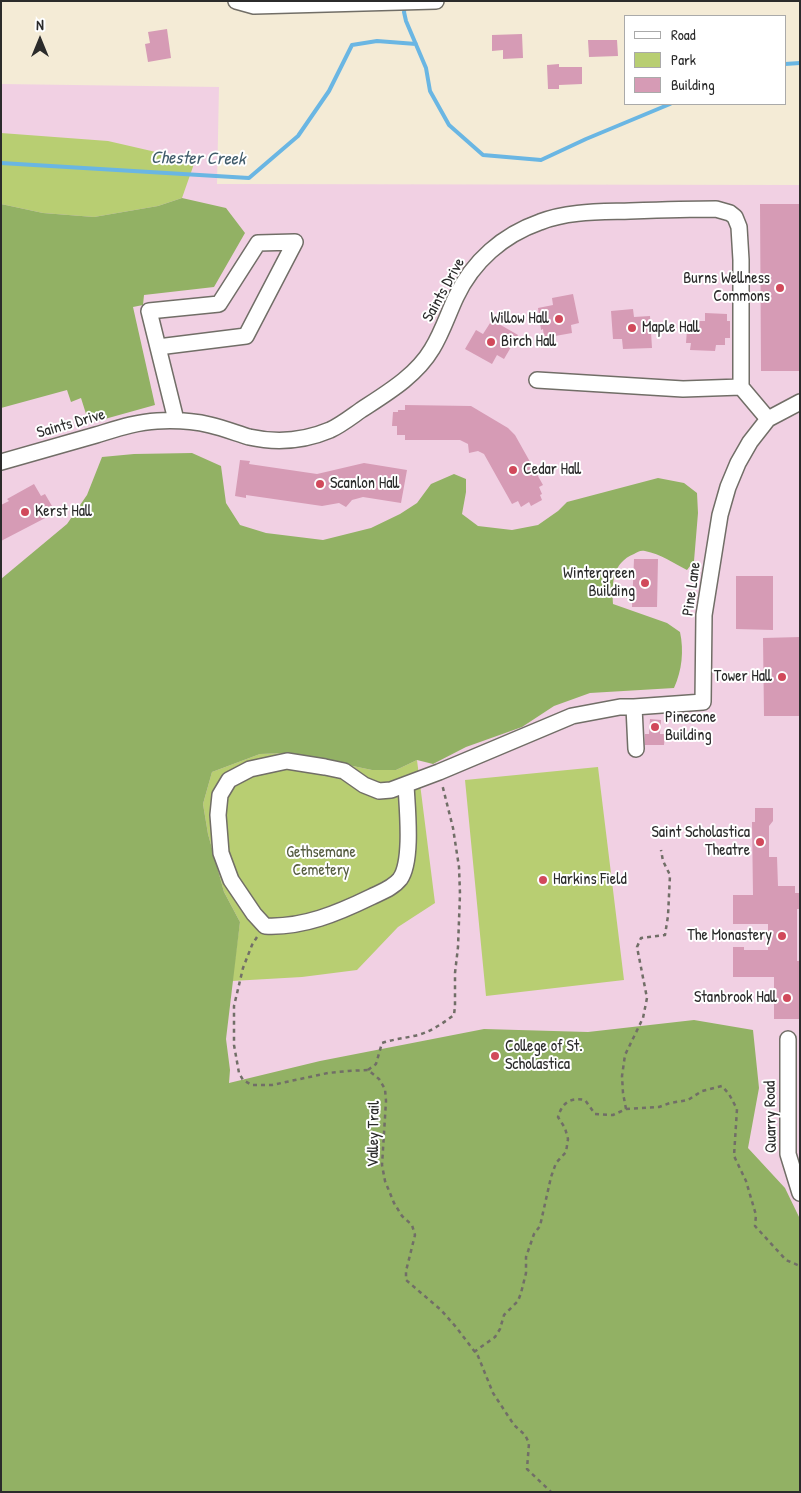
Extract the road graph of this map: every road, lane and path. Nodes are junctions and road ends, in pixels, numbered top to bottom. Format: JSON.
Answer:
{"nodes":[{"id":1,"x":236,"y":1,"type":"edge"},
{"id":2,"x":436,"y":1,"type":"edge"},
{"id":3,"x":158,"y":347,"type":"junction"},
{"id":4,"x":537,"y":380,"type":"dead end"},
{"id":5,"x":741,"y":388,"type":"junction"},
{"id":6,"x":800,"y":402,"type":"edge"},
{"id":7,"x":768,"y":419,"type":"junction"},
{"id":8,"x":176,"y":420,"type":"junction"},
{"id":9,"x":1,"y":462,"type":"edge"},
{"id":10,"x":634,"y":707,"type":"junction"},
{"id":11,"x":636,"y":749,"type":"dead end"},
{"id":12,"x":439,"y":772,"type":"junction"},
{"id":13,"x":406,"y":785,"type":"junction"},
{"id":14,"x":662,"y":850,"type":"dead end"},
{"id":15,"x":266,"y":926,"type":"junction"},
{"id":16,"x":788,"y":1040,"type":"dead end"},
{"id":17,"x":368,"y":1070,"type":"junction"},
{"id":18,"x":626,"y":1109,"type":"junction"},
{"id":19,"x":800,"y":1193,"type":"edge"},
{"id":20,"x":800,"y":1266,"type":"edge"},
{"id":21,"x":474,"y":1352,"type":"junction"},
{"id":22,"x":551,"y":1492,"type":"edge"}],
"edges":[{"from":1,"to":2,"type":"street"},
{"from":3,"to":3,"type":"street"},
{"from":3,"to":8,"type":"street"},
{"from":4,"to":5,"type":"street"},
{"from":5,"to":7,"type":"street"},
{"from":5,"to":8,"type":"street","name":"Saints Drive"},
{"from":6,"to":7,"type":"street","name":"Pine Lane"},
{"from":7,"to":10,"type":"street","name":"Pine Lane"},
{"from":8,"to":9,"type":"street","name":"Saints Drive"},
{"from":10,"to":11,"type":"street"},
{"from":10,"to":12,"type":"street"},
{"from":12,"to":13,"type":"street"},
{"from":12,"to":17,"type":"path"},
{"from":13,"to":15,"type":"street"},
{"from":13,"to":15,"type":"street"},
{"from":14,"to":18,"type":"path"},
{"from":15,"to":17,"type":"path"},
{"from":16,"to":19,"type":"street","name":"Quarry Road"},
{"from":17,"to":21,"type":"path","name":"Valley Trail"},
{"from":18,"to":20,"type":"path"},
{"from":18,"to":21,"type":"path"},
{"from":21,"to":22,"type":"path","name":"Valley Trail"}]}
